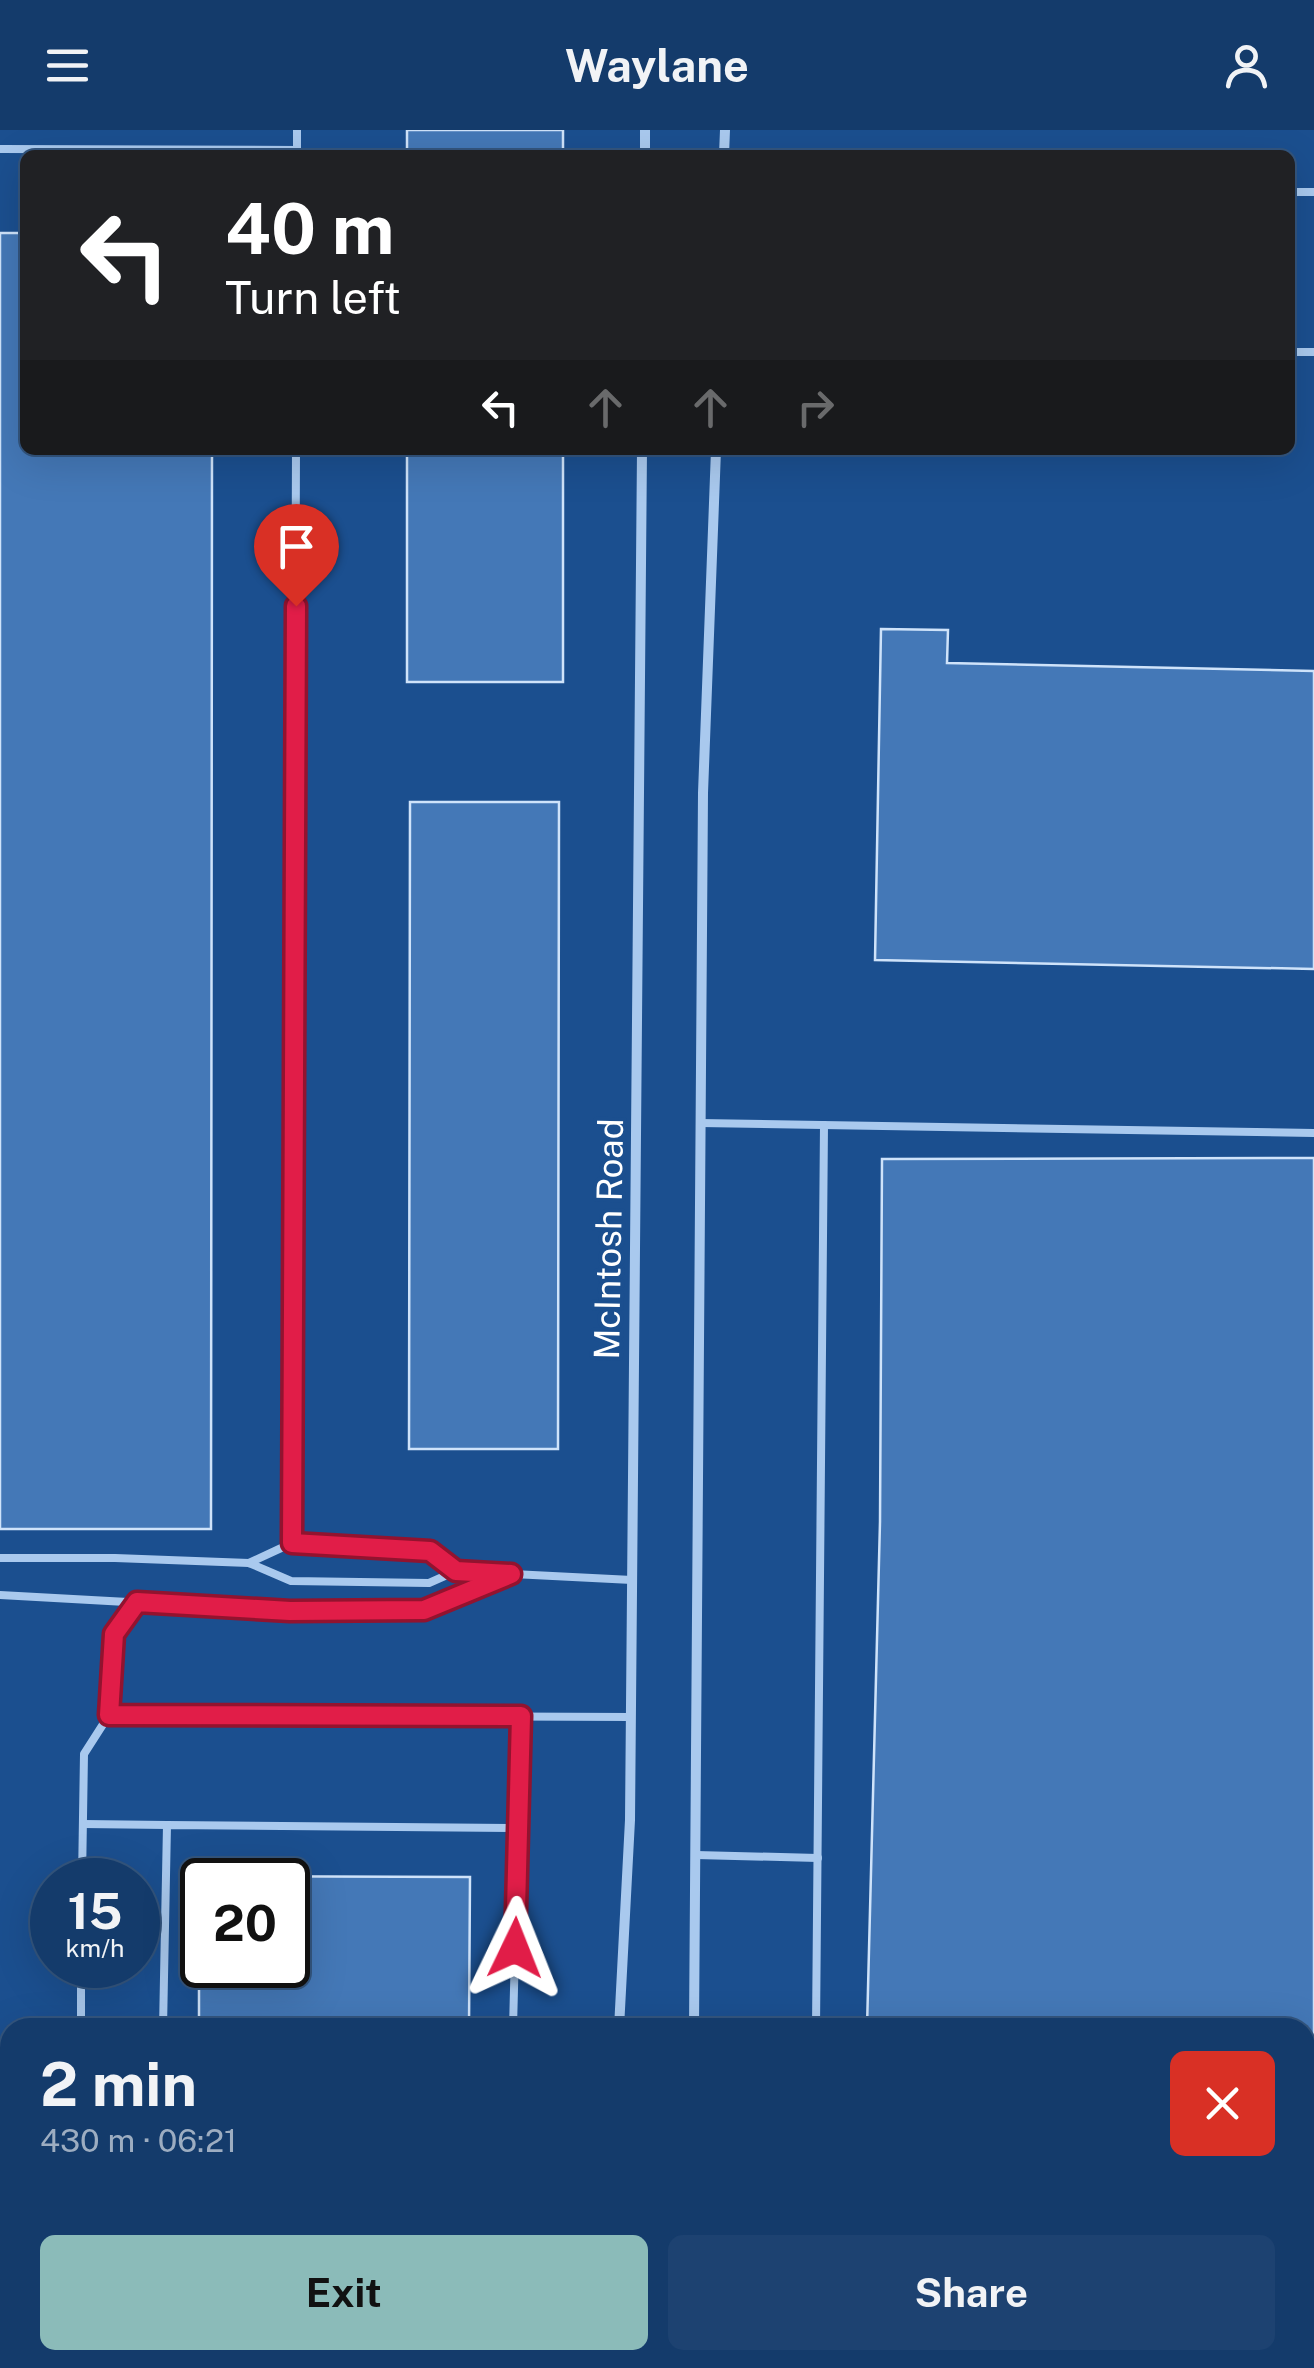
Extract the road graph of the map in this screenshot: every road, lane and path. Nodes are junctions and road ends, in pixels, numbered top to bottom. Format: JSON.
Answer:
{"nodes":[{"id":1,"x":0,"y":149,"type":"edge"},
{"id":2,"x":99,"y":150,"type":"edge"},
{"id":3,"x":296,"y":455,"type":"edge"},
{"id":4,"x":642,"y":455,"type":"edge"},
{"id":5,"x":716,"y":455,"type":"edge"},
{"id":6,"x":700,"y":1123,"type":"junction"},
{"id":7,"x":824,"y":1125,"type":"junction"},
{"id":8,"x":1314,"y":1133,"type":"edge"},
{"id":9,"x":292,"y":1543,"type":"junction"},
{"id":10,"x":0,"y":1558,"type":"edge"},
{"id":11,"x":249,"y":1563,"type":"junction"},
{"id":12,"x":456,"y":1571,"type":"junction"},
{"id":13,"x":511,"y":1574,"type":"junction"},
{"id":14,"x":632,"y":1580,"type":"junction"},
{"id":15,"x":0,"y":1595,"type":"edge"},
{"id":16,"x":137,"y":1602,"type":"junction"},
{"id":17,"x":109,"y":1715,"type":"junction"},
{"id":18,"x":521,"y":1716,"type":"junction"},
{"id":19,"x":631,"y":1716,"type":"junction"},
{"id":20,"x":83,"y":1824,"type":"junction"},
{"id":21,"x":167,"y":1826,"type":"junction"},
{"id":22,"x":518,"y":1828,"type":"junction"},
{"id":23,"x":696,"y":1855,"type":"junction"},
{"id":24,"x":82,"y":1858,"type":"edge"},
{"id":25,"x":818,"y":1858,"type":"junction"},
{"id":26,"x":81,"y":1988,"type":"edge"},
{"id":27,"x":80,"y":2018,"type":"edge"},
{"id":28,"x":163,"y":2018,"type":"edge"},
{"id":29,"x":513,"y":2018,"type":"edge"},
{"id":30,"x":620,"y":2018,"type":"edge"},
{"id":31,"x":694,"y":2018,"type":"edge"},
{"id":32,"x":816,"y":2018,"type":"edge"}],
"edges":[{"from":1,"to":2,"type":"lane"},
{"from":3,"to":9,"type":"lane"},
{"from":4,"to":14,"type":"street","name":"McIntosh Road"},
{"from":5,"to":6,"type":"street"},
{"from":6,"to":7,"type":"lane"},
{"from":6,"to":23,"type":"street"},
{"from":7,"to":8,"type":"lane"},
{"from":7,"to":25,"type":"lane"},
{"from":9,"to":11,"type":"lane"},
{"from":9,"to":12,"type":"lane"},
{"from":10,"to":11,"type":"lane"},
{"from":11,"to":12,"type":"lane"},
{"from":12,"to":13,"type":"lane"},
{"from":13,"to":14,"type":"lane"},
{"from":13,"to":16,"type":"lane"},
{"from":14,"to":19,"type":"street","name":"McIntosh Road"},
{"from":15,"to":16,"type":"lane"},
{"from":16,"to":17,"type":"lane"},
{"from":17,"to":18,"type":"lane"},
{"from":17,"to":20,"type":"lane"},
{"from":18,"to":19,"type":"lane"},
{"from":18,"to":22,"type":"lane"},
{"from":19,"to":30,"type":"street","name":"McIntosh Road"},
{"from":20,"to":21,"type":"lane"},
{"from":20,"to":24,"type":"lane"},
{"from":21,"to":22,"type":"lane"},
{"from":21,"to":28,"type":"lane"},
{"from":22,"to":29,"type":"lane"},
{"from":23,"to":25,"type":"lane"},
{"from":23,"to":31,"type":"street"},
{"from":25,"to":32,"type":"lane"},
{"from":26,"to":27,"type":"lane"}]}
